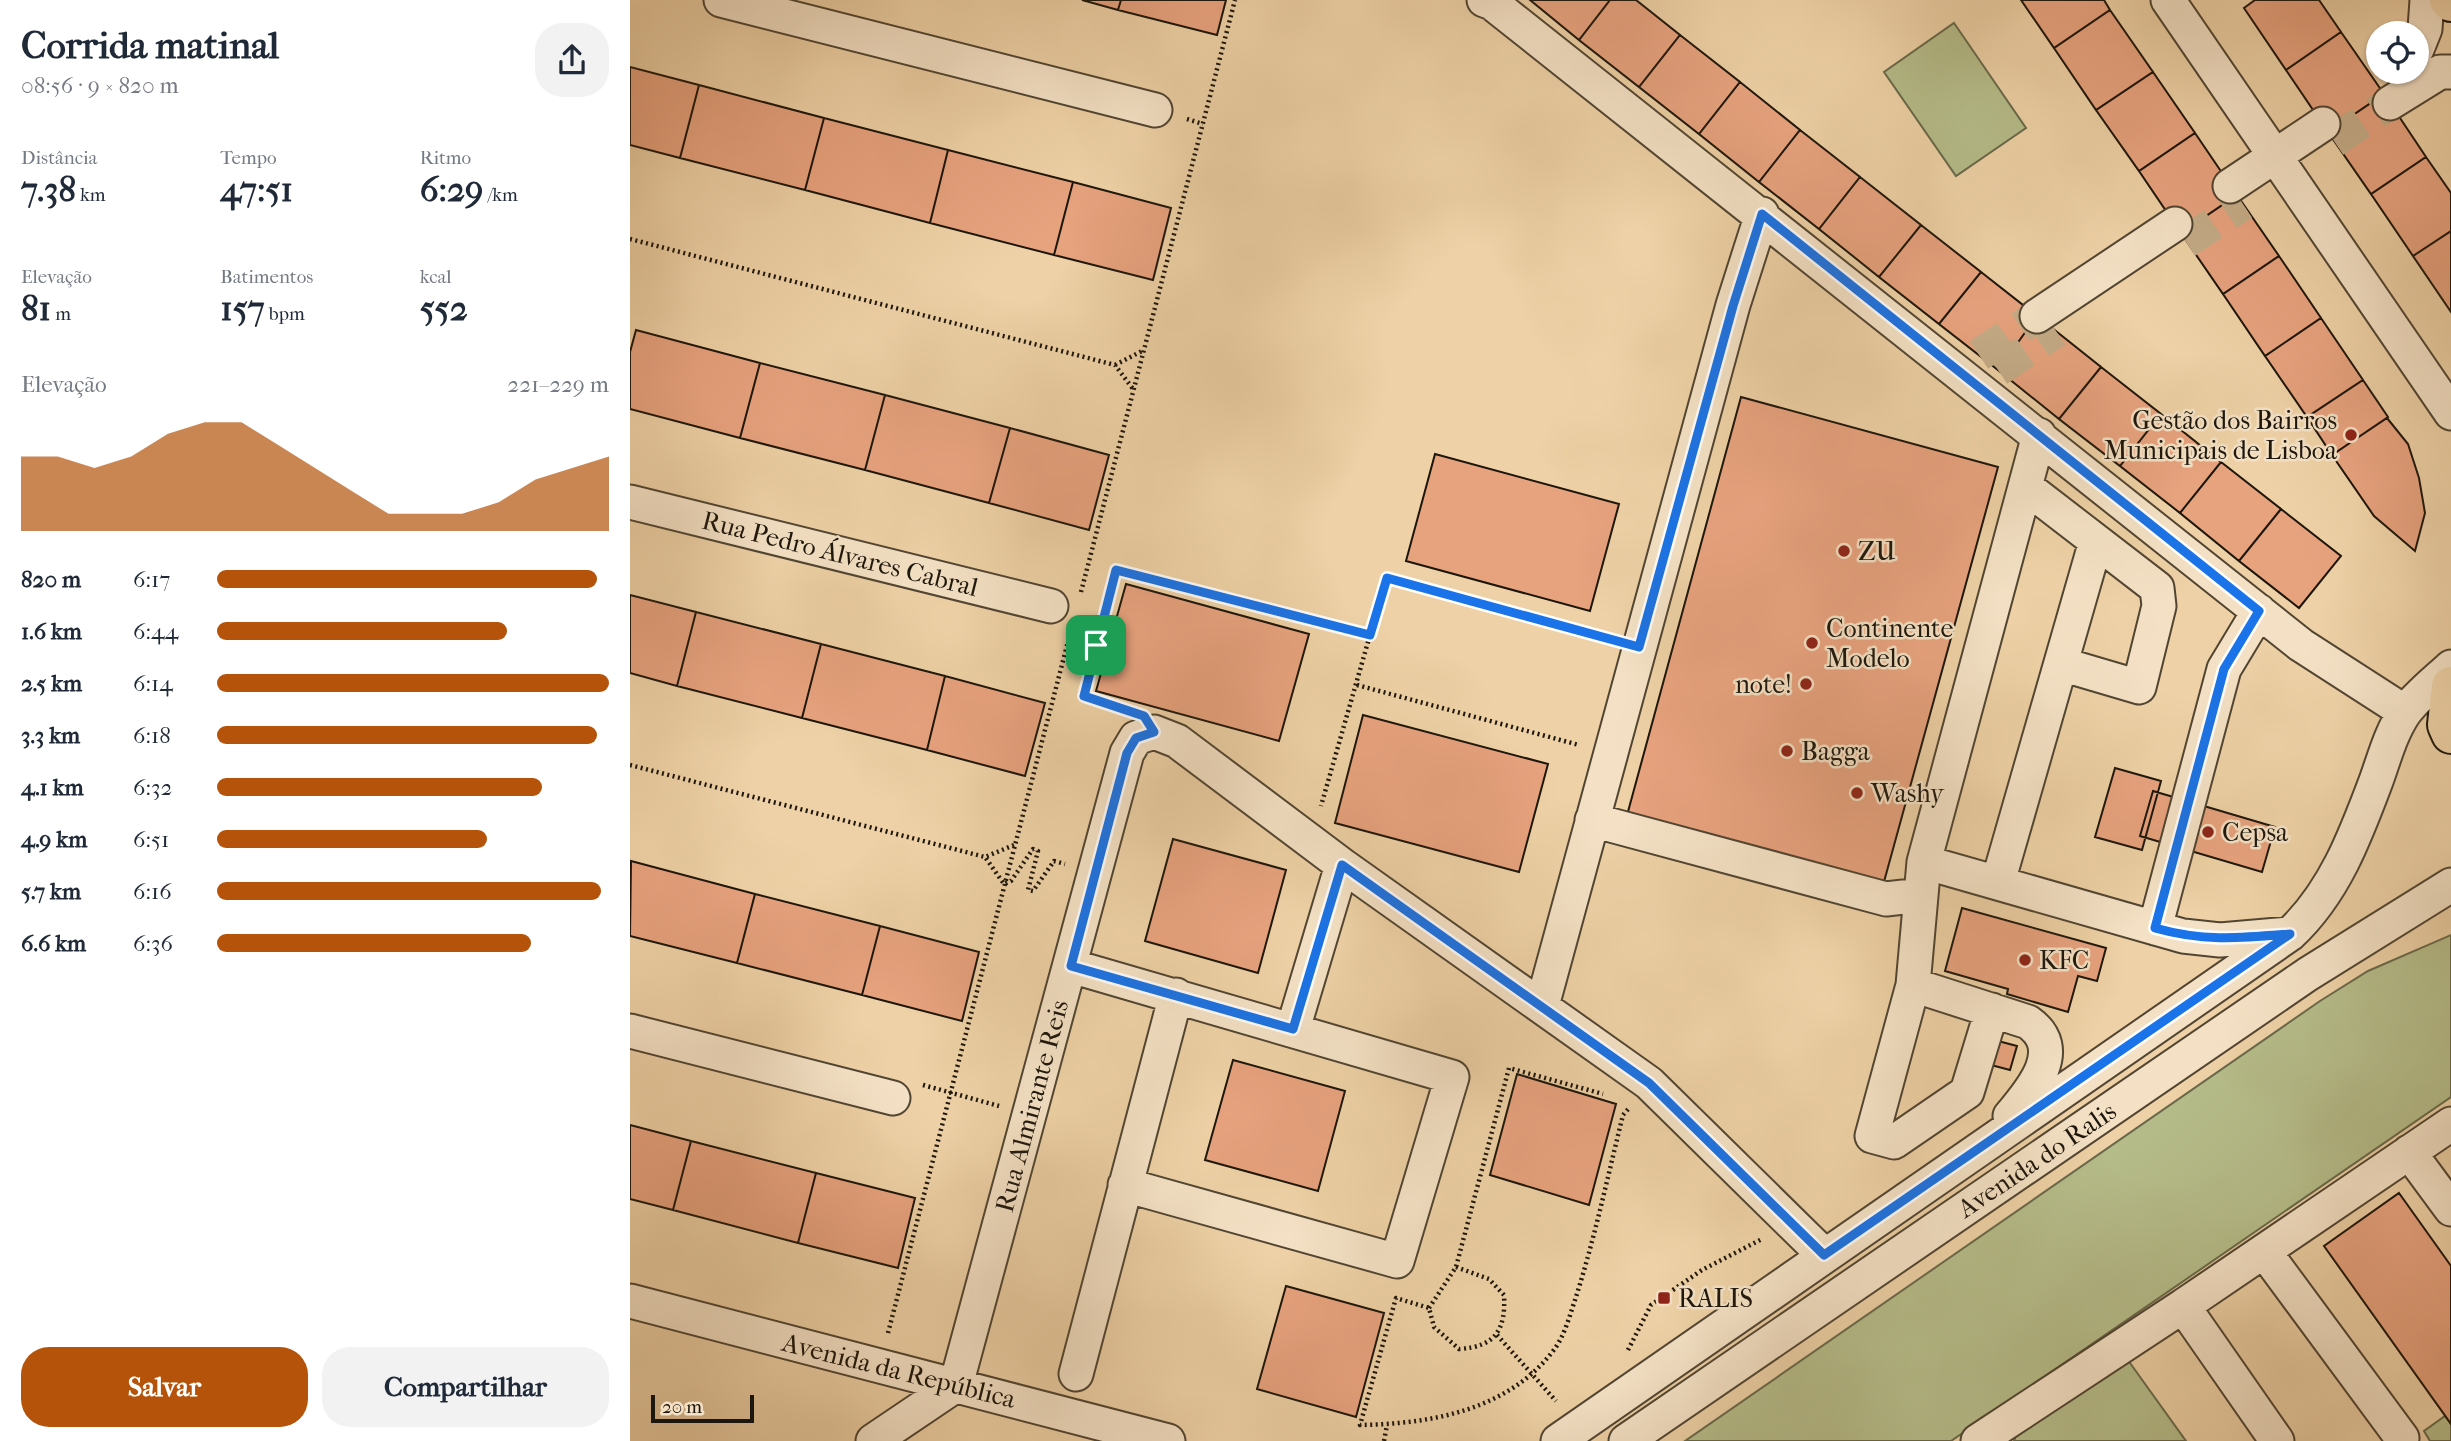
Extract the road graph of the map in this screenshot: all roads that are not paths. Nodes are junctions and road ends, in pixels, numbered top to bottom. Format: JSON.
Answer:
{"nodes":[{"id":1,"x":721,"y":0,"type":"edge"},
{"id":2,"x":1484,"y":0,"type":"edge"},
{"id":3,"x":2168,"y":0,"type":"edge"},
{"id":4,"x":2427,"y":0,"type":"edge"},
{"id":5,"x":2426,"y":21,"type":"edge"},
{"id":6,"x":2451,"y":72,"type":"edge"},
{"id":7,"x":2388,"y":87,"type":"tunnel mouth"},
{"id":8,"x":1155,"y":110,"type":"dead end"},
{"id":9,"x":2328,"y":132,"type":"tunnel mouth"},
{"id":10,"x":2281,"y":164,"type":"junction"},
{"id":11,"x":2237,"y":195,"type":"tunnel mouth"},
{"id":12,"x":1762,"y":214,"type":"junction"},
{"id":13,"x":2180,"y":233,"type":"tunnel mouth"},
{"id":14,"x":2046,"y":324,"type":"tunnel mouth"},
{"id":15,"x":2451,"y":413,"type":"edge"},
{"id":16,"x":2039,"y":435,"type":"junction"},
{"id":17,"x":2026,"y":487,"type":"junction"},
{"id":18,"x":630,"y":502,"type":"edge"},
{"id":19,"x":2096,"y":541,"type":"junction"},
{"id":20,"x":1067,"y":610,"type":"road end"},
{"id":21,"x":2259,"y":611,"type":"junction"},
{"id":22,"x":2061,"y":664,"type":"junction"},
{"id":23,"x":2451,"y":667,"type":"edge"},
{"id":24,"x":2451,"y":686,"type":"edge"},
{"id":25,"x":2405,"y":712,"type":"junction"},
{"id":26,"x":2451,"y":734,"type":"edge"},
{"id":27,"x":1592,"y":820,"type":"junction"},
{"id":28,"x":1924,"y":862,"type":"junction"},
{"id":29,"x":1342,"y":865,"type":"junction"},
{"id":30,"x":1998,"y":883,"type":"junction"},
{"id":31,"x":2451,"y":885,"type":"edge"},
{"id":32,"x":1921,"y":895,"type":"junction"},
{"id":33,"x":2155,"y":928,"type":"junction"},
{"id":34,"x":2290,"y":934,"type":"junction"},
{"id":35,"x":1071,"y":966,"type":"junction"},
{"id":36,"x":1913,"y":985,"type":"junction"},
{"id":37,"x":1175,"y":995,"type":"junction"},
{"id":38,"x":1542,"y":1006,"type":"junction"},
{"id":39,"x":1992,"y":1010,"type":"junction"},
{"id":40,"x":1293,"y":1029,"type":"junction"},
{"id":41,"x":630,"y":1031,"type":"edge"},
{"id":42,"x":893,"y":1098,"type":"dead end"},
{"id":43,"x":2451,"y":1124,"type":"edge"},
{"id":44,"x":1983,"y":1146,"type":"junction"},
{"id":45,"x":2409,"y":1152,"type":"junction"},
{"id":46,"x":1125,"y":1185,"type":"junction"},
{"id":47,"x":2451,"y":1209,"type":"edge"},
{"id":48,"x":2264,"y":1251,"type":"junction"},
{"id":49,"x":1824,"y":1255,"type":"junction"},
{"id":50,"x":630,"y":1301,"type":"edge"},
{"id":51,"x":2183,"y":1306,"type":"junction"},
{"id":52,"x":1076,"y":1374,"type":"dead end"},
{"id":53,"x":956,"y":1385,"type":"junction"},
{"id":54,"x":2402,"y":1438,"type":"dead end"},
{"id":55,"x":873,"y":1441,"type":"edge"},
{"id":56,"x":1168,"y":1441,"type":"edge"},
{"id":57,"x":1558,"y":1441,"type":"edge"},
{"id":58,"x":1626,"y":1441,"type":"edge"},
{"id":59,"x":1978,"y":1441,"type":"edge"},
{"id":60,"x":2277,"y":1441,"type":"edge"}],
"edges":[{"from":1,"to":8,"type":"street"},
{"from":2,"to":12,"type":"street"},
{"from":3,"to":10,"type":"street"},
{"from":4,"to":5,"type":"street"},
{"from":6,"to":7,"type":"street"},
{"from":9,"to":10,"type":"street"},
{"from":10,"to":11,"type":"street"},
{"from":10,"to":15,"type":"street"},
{"from":12,"to":16,"type":"street"},
{"from":12,"to":27,"type":"street"},
{"from":13,"to":14,"type":"street"},
{"from":16,"to":17,"type":"street"},
{"from":16,"to":21,"type":"street"},
{"from":17,"to":19,"type":"street"},
{"from":17,"to":28,"type":"street"},
{"from":18,"to":20,"type":"street","name":"Rua Pedro Álvares Cabral"},
{"from":19,"to":22,"type":"street"},
{"from":19,"to":22,"type":"street"},
{"from":21,"to":25,"type":"street"},
{"from":21,"to":33,"type":"street"},
{"from":22,"to":30,"type":"street"},
{"from":23,"to":25,"type":"street","name":"Avenida do Ralis"},
{"from":24,"to":26,"type":"highway"},
{"from":25,"to":34,"type":"street","name":"Avenida do Ralis"},
{"from":27,"to":32,"type":"street"},
{"from":27,"to":38,"type":"street"},
{"from":28,"to":30,"type":"street"},
{"from":28,"to":32,"type":"street"},
{"from":29,"to":35,"type":"street","name":"Rua Almirante Reis"},
{"from":29,"to":38,"type":"street"},
{"from":29,"to":40,"type":"street"},
{"from":30,"to":33,"type":"street"},
{"from":31,"to":58,"type":"street","name":"Avenida do Ralis"},
{"from":32,"to":36,"type":"street"},
{"from":33,"to":34,"type":"street"},
{"from":34,"to":44,"type":"street","name":"Avenida do Ralis"},
{"from":35,"to":37,"type":"street"},
{"from":35,"to":53,"type":"street","name":"Rua Almirante Reis"},
{"from":36,"to":39,"type":"street"},
{"from":36,"to":39,"type":"street"},
{"from":37,"to":40,"type":"street"},
{"from":37,"to":46,"type":"street"},
{"from":38,"to":49,"type":"street"},
{"from":39,"to":44,"type":"street"},
{"from":40,"to":46,"type":"street"},
{"from":41,"to":42,"type":"street"},
{"from":43,"to":45,"type":"street"},
{"from":44,"to":49,"type":"street","name":"Avenida do Ralis"},
{"from":45,"to":47,"type":"street"},
{"from":45,"to":48,"type":"street"},
{"from":46,"to":52,"type":"street"},
{"from":48,"to":51,"type":"street"},
{"from":48,"to":54,"type":"street"},
{"from":49,"to":57,"type":"street","name":"Avenida do Ralis"},
{"from":50,"to":53,"type":"street","name":"Avenida da República"},
{"from":51,"to":59,"type":"street"},
{"from":51,"to":60,"type":"street"},
{"from":53,"to":55,"type":"street"},
{"from":53,"to":56,"type":"street","name":"Avenida da República"}]}
